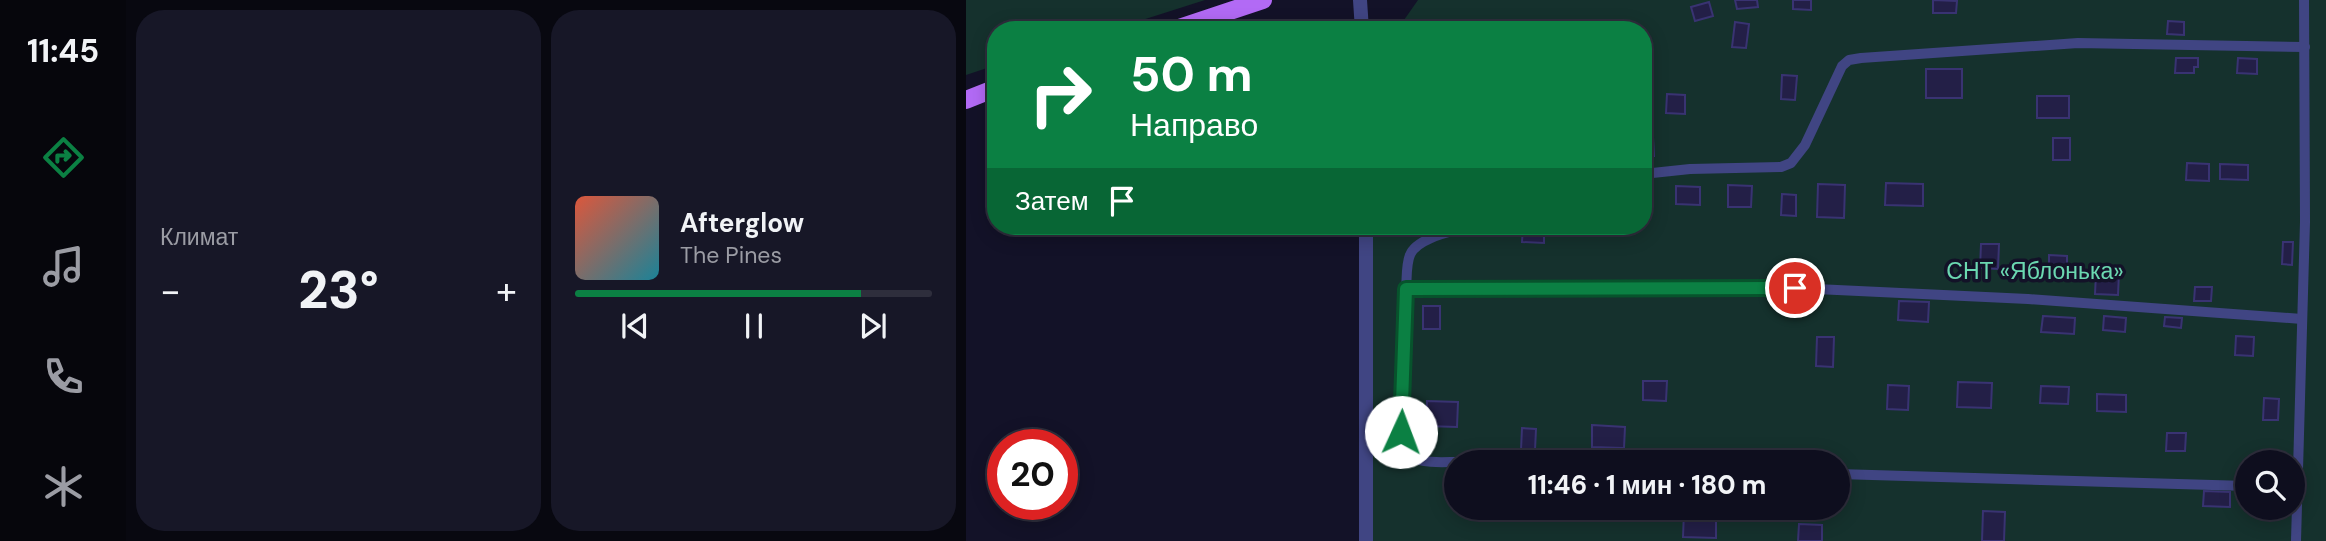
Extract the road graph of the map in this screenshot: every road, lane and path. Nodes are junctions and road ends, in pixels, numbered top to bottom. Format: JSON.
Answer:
{"nodes":[{"id":1,"x":1264,"y":0,"type":"edge"},
{"id":2,"x":1360,"y":0,"type":"edge"},
{"id":3,"x":2304,"y":0,"type":"edge"},
{"id":4,"x":1200,"y":21,"type":"edge"},
{"id":5,"x":1361,"y":21,"type":"edge"},
{"id":6,"x":2305,"y":47,"type":"junction"},
{"id":7,"x":987,"y":92,"type":"edge"},
{"id":8,"x":966,"y":100,"type":"edge"},
{"id":9,"x":1652,"y":173,"type":"edge"},
{"id":10,"x":1366,"y":235,"type":"edge"},
{"id":11,"x":1441,"y":235,"type":"edge"},
{"id":12,"x":1406,"y":289,"type":"junction"},
{"id":13,"x":2302,"y":319,"type":"junction"},
{"id":14,"x":2297,"y":450,"type":"edge"},
{"id":15,"x":1444,"y":462,"type":"edge"},
{"id":16,"x":1850,"y":474,"type":"edge"},
{"id":17,"x":2235,"y":486,"type":"edge"},
{"id":18,"x":2296,"y":520,"type":"edge"},
{"id":19,"x":1366,"y":541,"type":"edge"},
{"id":20,"x":2296,"y":541,"type":"edge"}],
"edges":[{"from":1,"to":4,"type":"main road"},
{"from":2,"to":5,"type":"street"},
{"from":3,"to":6,"type":"lane"},
{"from":6,"to":9,"type":"lane"},
{"from":6,"to":13,"type":"lane"},
{"from":7,"to":8,"type":"main road"},
{"from":10,"to":19,"type":"street"},
{"from":11,"to":12,"type":"lane"},
{"from":12,"to":13,"type":"lane"},
{"from":12,"to":15,"type":"lane"},
{"from":13,"to":14,"type":"lane"},
{"from":16,"to":17,"type":"lane"},
{"from":18,"to":20,"type":"lane"}]}
